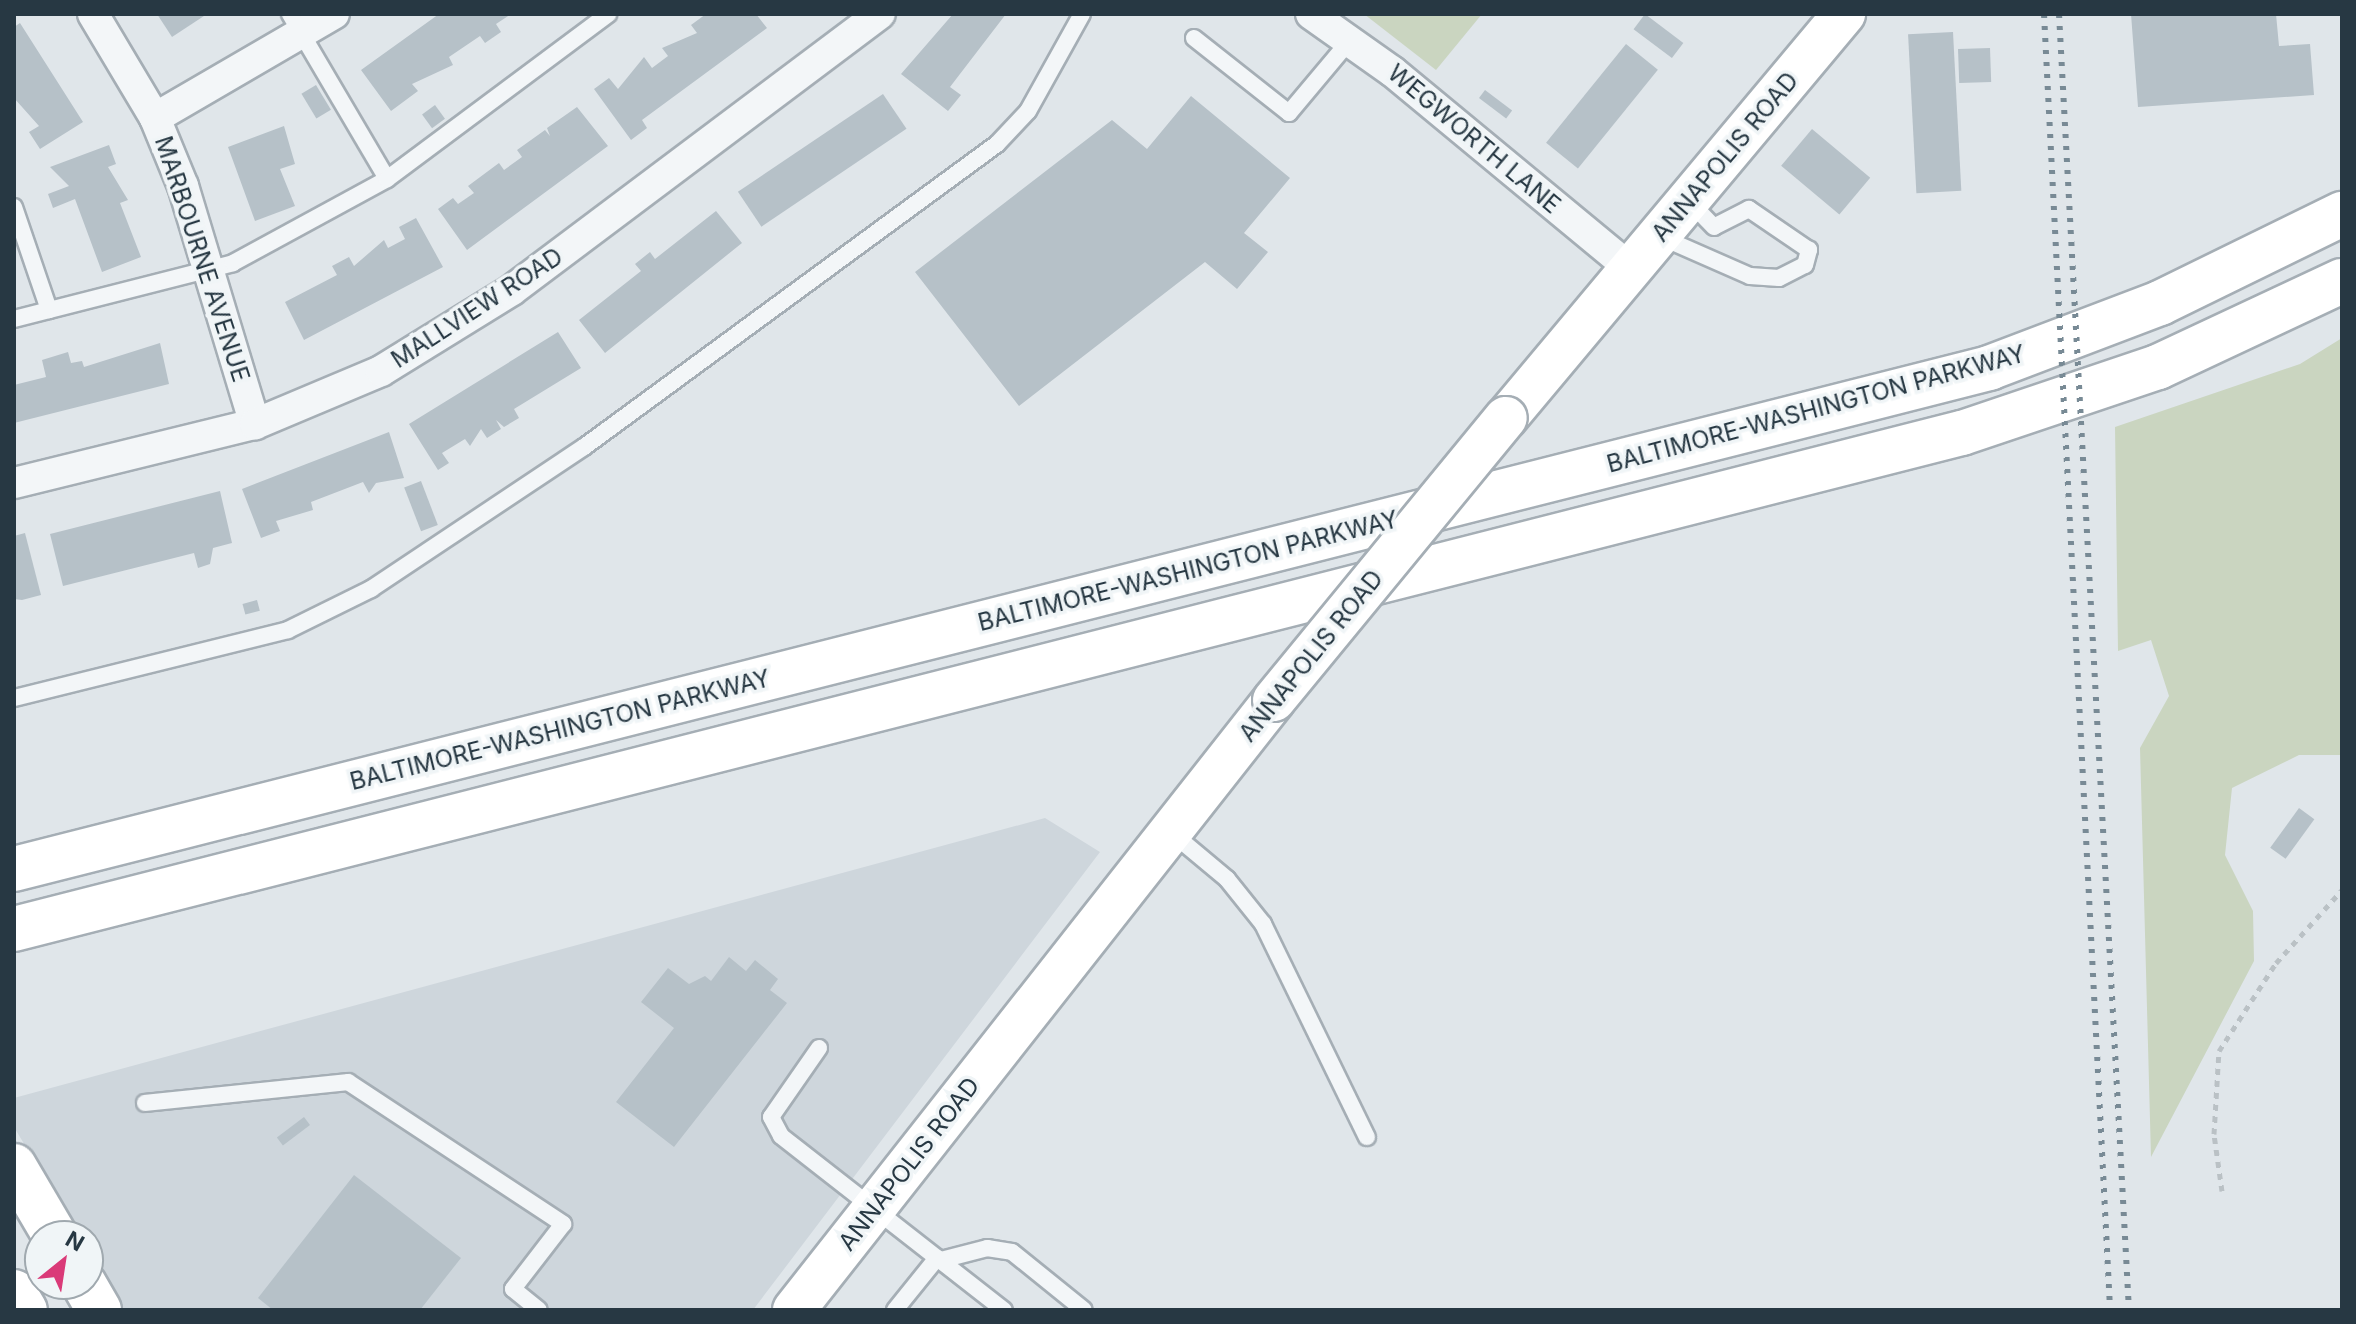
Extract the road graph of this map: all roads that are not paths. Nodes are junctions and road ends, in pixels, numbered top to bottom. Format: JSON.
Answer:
{"nodes":[{"id":1,"x":93,"y":14,"type":"edge"},
{"id":2,"x":334,"y":14,"type":"edge"},
{"id":3,"x":608,"y":14,"type":"edge"},
{"id":4,"x":880,"y":14,"type":"edge"},
{"id":5,"x":1082,"y":14,"type":"edge"},
{"id":6,"x":1311,"y":14,"type":"edge"},
{"id":7,"x":1844,"y":14,"type":"edge"},
{"id":8,"x":296,"y":25,"type":"edge"},
{"id":9,"x":1194,"y":38,"type":"dead end"},
{"id":10,"x":1351,"y":39,"type":"junction"},
{"id":11,"x":155,"y":118,"type":"junction"},
{"id":12,"x":387,"y":179,"type":"junction"},
{"id":13,"x":1689,"y":201,"type":"junction"},
{"id":14,"x":14,"y":207,"type":"edge"},
{"id":15,"x":2342,"y":214,"type":"edge"},
{"id":16,"x":1660,"y":236,"type":"junction"},
{"id":17,"x":209,"y":269,"type":"junction"},
{"id":18,"x":1632,"y":270,"type":"junction"},
{"id":19,"x":2342,"y":281,"type":"edge"},
{"id":20,"x":49,"y":310,"type":"junction"},
{"id":21,"x":14,"y":319,"type":"edge"},
{"id":22,"x":255,"y":424,"type":"junction"},
{"id":23,"x":14,"y":483,"type":"edge"},
{"id":24,"x":14,"y":698,"type":"edge"},
{"id":25,"x":1171,"y":832,"type":"junction"},
{"id":26,"x":14,"y":869,"type":"edge"},
{"id":27,"x":14,"y":929,"type":"edge"},
{"id":28,"x":819,"y":1048,"type":"dead end"},
{"id":29,"x":145,"y":1103,"type":"dead end"},
{"id":30,"x":1367,"y":1137,"type":"dead end"},
{"id":31,"x":14,"y":1166,"type":"edge"},
{"id":32,"x":874,"y":1208,"type":"junction"},
{"id":33,"x":46,"y":1220,"type":"edge"},
{"id":34,"x":939,"y":1259,"type":"junction"},
{"id":35,"x":14,"y":1292,"type":"edge"},
{"id":36,"x":25,"y":1310,"type":"edge"},
{"id":37,"x":539,"y":1310,"type":"edge"},
{"id":38,"x":794,"y":1310,"type":"edge"},
{"id":39,"x":895,"y":1310,"type":"edge"},
{"id":40,"x":1004,"y":1310,"type":"edge"},
{"id":41,"x":1084,"y":1310,"type":"edge"}],
"edges":[{"from":1,"to":11,"type":"street","name":"MARBOURNE AVENUE"},
{"from":2,"to":8,"type":"street"},
{"from":3,"to":12,"type":"lane"},
{"from":4,"to":22,"type":"street","name":"MALLVIEW ROAD"},
{"from":5,"to":24,"type":"lane"},
{"from":6,"to":10,"type":"street","name":"WEGWORTH LANE"},
{"from":7,"to":13,"type":"main road","name":"ANNAPOLIS ROAD"},
{"from":8,"to":11,"type":"street"},
{"from":8,"to":12,"type":"lane"},
{"from":9,"to":10,"type":"lane"},
{"from":10,"to":18,"type":"street","name":"WEGWORTH LANE"},
{"from":11,"to":17,"type":"street","name":"MARBOURNE AVENUE"},
{"from":12,"to":17,"type":"lane"},
{"from":13,"to":16,"type":"main road","name":"ANNAPOLIS ROAD"},
{"from":13,"to":16,"type":"lane"},
{"from":14,"to":20,"type":"lane"},
{"from":15,"to":26,"type":"main road","name":"BALTIMORE-WASHINGTON PARKWAY"},
{"from":16,"to":18,"type":"main road","name":"ANNAPOLIS ROAD"},
{"from":17,"to":20,"type":"lane"},
{"from":17,"to":22,"type":"street","name":"MARBOURNE AVENUE"},
{"from":18,"to":25,"type":"main road","name":"ANNAPOLIS ROAD","bridge":true},
{"from":19,"to":27,"type":"main road"},
{"from":20,"to":21,"type":"lane"},
{"from":22,"to":23,"type":"street","name":"MALLVIEW ROAD"},
{"from":25,"to":30,"type":"lane"},
{"from":25,"to":32,"type":"main road","name":"ANNAPOLIS ROAD"},
{"from":28,"to":32,"type":"lane"},
{"from":29,"to":37,"type":"lane"},
{"from":31,"to":33,"type":"main road"},
{"from":32,"to":34,"type":"lane"},
{"from":32,"to":38,"type":"main road","name":"ANNAPOLIS ROAD"},
{"from":34,"to":39,"type":"lane"},
{"from":34,"to":40,"type":"lane"},
{"from":34,"to":41,"type":"lane"},
{"from":35,"to":36,"type":"main road"}]}
